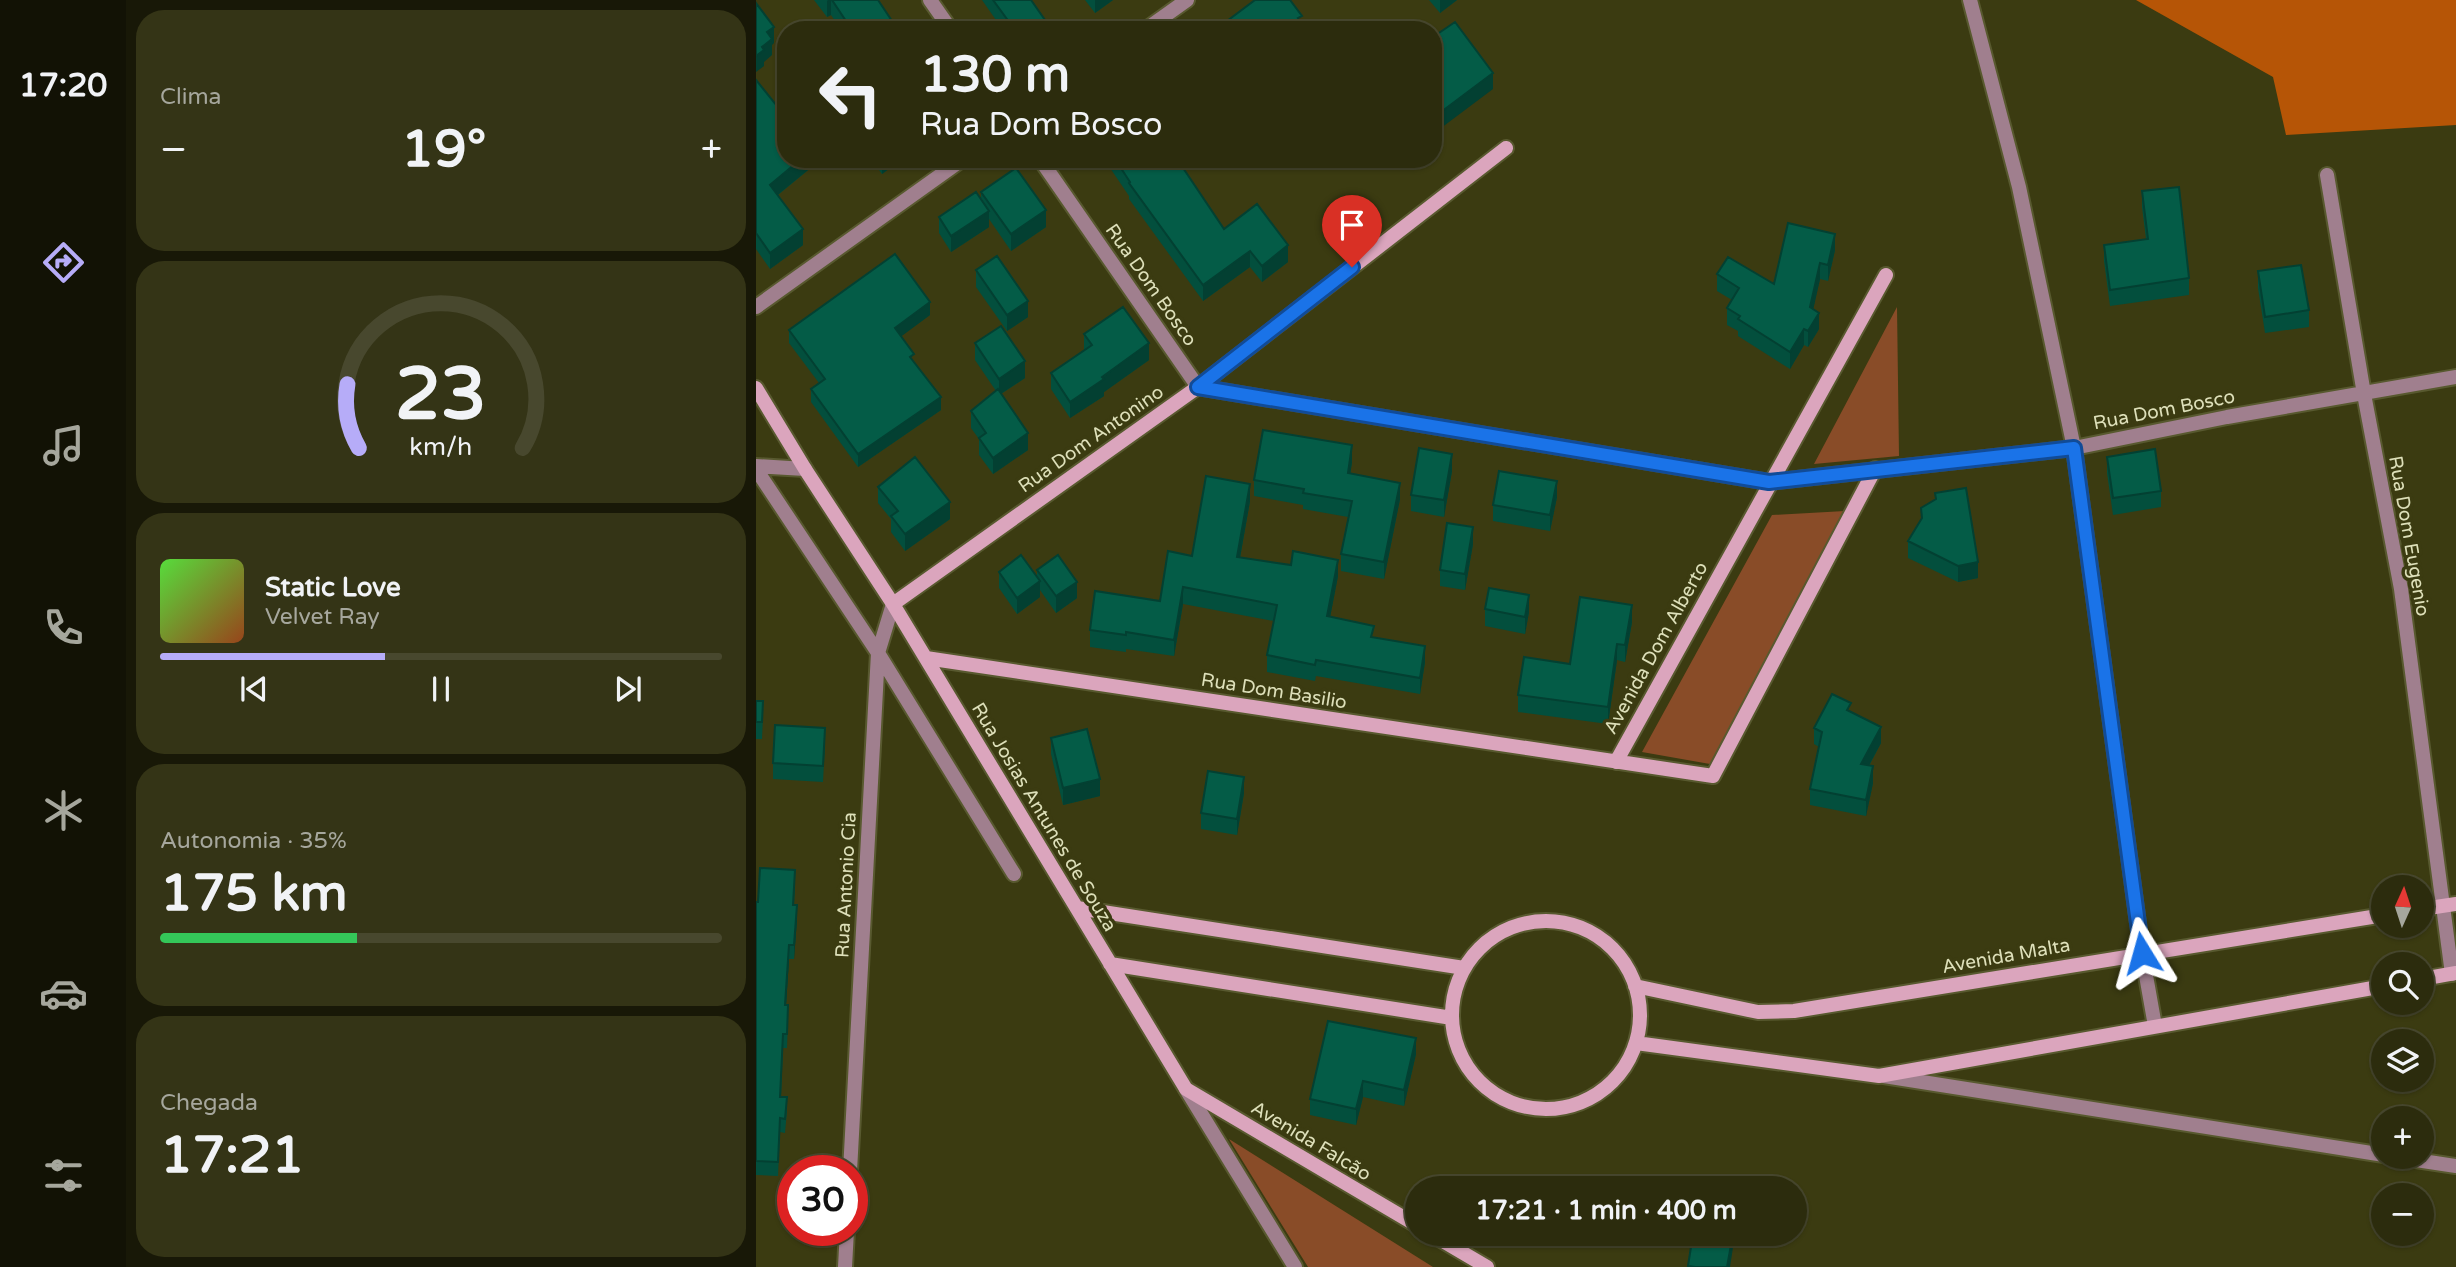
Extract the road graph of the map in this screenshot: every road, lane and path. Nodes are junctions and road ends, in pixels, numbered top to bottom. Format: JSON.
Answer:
{"nodes":[{"id":1,"x":930,"y":0,"type":"edge"},
{"id":2,"x":1187,"y":0,"type":"edge"},
{"id":3,"x":1970,"y":0,"type":"edge"},
{"id":4,"x":945,"y":21,"type":"edge"},
{"id":5,"x":1158,"y":21,"type":"edge"},
{"id":6,"x":1506,"y":148,"type":"dead end"},
{"id":7,"x":950,"y":168,"type":"edge"},
{"id":8,"x":1046,"y":168,"type":"edge"},
{"id":9,"x":2327,"y":175,"type":"dead end"},
{"id":10,"x":1886,"y":275,"type":"dead end"},
{"id":11,"x":756,"y":307,"type":"edge"},
{"id":12,"x":2456,"y":377,"type":"edge"},
{"id":13,"x":1198,"y":387,"type":"junction"},
{"id":14,"x":756,"y":388,"type":"edge"},
{"id":15,"x":2364,"y":394,"type":"junction"},
{"id":16,"x":2074,"y":448,"type":"junction"},
{"id":17,"x":756,"y":467,"type":"edge"},
{"id":18,"x":805,"y":468,"type":"junction"},
{"id":19,"x":1875,"y":470,"type":"junction"},
{"id":20,"x":1769,"y":482,"type":"junction"},
{"id":21,"x":893,"y":604,"type":"junction"},
{"id":22,"x":878,"y":653,"type":"junction"},
{"id":23,"x":926,"y":658,"type":"junction"},
{"id":24,"x":1616,"y":762,"type":"junction"},
{"id":25,"x":1014,"y":874,"type":"dead end"},
{"id":26,"x":2449,"y":905,"type":"edge"},
{"id":27,"x":1077,"y":908,"type":"junction"},
{"id":28,"x":2371,"y":917,"type":"edge"},
{"id":29,"x":2142,"y":953,"type":"junction"},
{"id":30,"x":1110,"y":964,"type":"junction"},
{"id":31,"x":1464,"y":968,"type":"junction"},
{"id":32,"x":2454,"y":974,"type":"edge"},
{"id":33,"x":2434,"y":977,"type":"edge"},
{"id":34,"x":1635,"y":986,"type":"junction"},
{"id":35,"x":2371,"y":988,"type":"edge"},
{"id":36,"x":1452,"y":1018,"type":"junction"},
{"id":37,"x":2155,"y":1026,"type":"junction"},
{"id":38,"x":1636,"y":1043,"type":"junction"},
{"id":39,"x":1879,"y":1076,"type":"junction"},
{"id":40,"x":1186,"y":1089,"type":"junction"},
{"id":41,"x":2371,"y":1153,"type":"edge"},
{"id":42,"x":851,"y":1155,"type":"edge"},
{"id":43,"x":2434,"y":1163,"type":"edge"},
{"id":44,"x":2456,"y":1166,"type":"edge"},
{"id":45,"x":1405,"y":1218,"type":"edge"},
{"id":46,"x":846,"y":1246,"type":"edge"},
{"id":47,"x":1452,"y":1246,"type":"edge"},
{"id":48,"x":845,"y":1267,"type":"edge"},
{"id":49,"x":1295,"y":1267,"type":"edge"},
{"id":50,"x":1488,"y":1267,"type":"edge"}],
"edges":[{"from":1,"to":4,"type":"street"},
{"from":2,"to":5,"type":"street"},
{"from":3,"to":16,"type":"street"},
{"from":6,"to":13,"type":"street","name":"Rua Dom Antonino"},
{"from":7,"to":11,"type":"street"},
{"from":8,"to":13,"type":"street","name":"Rua Dom Bosco"},
{"from":9,"to":15,"type":"street","name":"Rua Dom Eugenio"},
{"from":10,"to":20,"type":"street","name":"Avenida Dom Alberto"},
{"from":12,"to":15,"type":"street","name":"Rua Dom Bosco"},
{"from":13,"to":20,"type":"street","name":"Rua Dom Bosco"},
{"from":13,"to":21,"type":"street","name":"Rua Dom Antonino"},
{"from":14,"to":18,"type":"street","name":"Rua Josias Antunes de Souza"},
{"from":15,"to":16,"type":"street","name":"Rua Dom Bosco"},
{"from":15,"to":26,"type":"street","name":"Rua Dom Eugenio"},
{"from":16,"to":19,"type":"street","name":"Rua Dom Bosco"},
{"from":16,"to":29,"type":"street"},
{"from":17,"to":18,"type":"street"},
{"from":17,"to":22,"type":"street"},
{"from":18,"to":21,"type":"street","name":"Rua Josias Antunes de Souza"},
{"from":19,"to":20,"type":"street","name":"Rua Dom Bosco"},
{"from":19,"to":24,"type":"street","name":"Avenida Dom Alberto"},
{"from":20,"to":24,"type":"street","name":"Avenida Dom Alberto"},
{"from":21,"to":22,"type":"street","name":"Rua Antonio Cia"},
{"from":21,"to":23,"type":"street","name":"Rua Josias Antunes de Souza"},
{"from":22,"to":25,"type":"street"},
{"from":22,"to":42,"type":"street","name":"Rua Antonio Cia"},
{"from":23,"to":24,"type":"street","name":"Rua Dom Basilio"},
{"from":23,"to":27,"type":"street","name":"Rua Josias Antunes de Souza"},
{"from":26,"to":32,"type":"street","name":"Rua Dom Eugenio"},
{"from":27,"to":30,"type":"street","name":"Rua Josias Antunes de Souza"},
{"from":27,"to":31,"type":"street"},
{"from":28,"to":29,"type":"street","name":"Avenida Malta"},
{"from":29,"to":34,"type":"street","name":"Avenida Malta"},
{"from":29,"to":37,"type":"street"},
{"from":30,"to":36,"type":"street"},
{"from":30,"to":40,"type":"street","name":"Rua Josias Antunes de Souza"},
{"from":31,"to":34,"type":"street"},
{"from":31,"to":36,"type":"street"},
{"from":32,"to":33,"type":"street"},
{"from":34,"to":38,"type":"street"},
{"from":35,"to":37,"type":"street"},
{"from":36,"to":38,"type":"street"},
{"from":37,"to":39,"type":"street"},
{"from":38,"to":39,"type":"street"},
{"from":39,"to":41,"type":"street"},
{"from":40,"to":45,"type":"street","name":"Avenida Falcão"},
{"from":40,"to":49,"type":"street","name":"Rua Josias Antunes de Souza"},
{"from":43,"to":44,"type":"street"},
{"from":46,"to":48,"type":"street"},
{"from":47,"to":50,"type":"street"}]}
